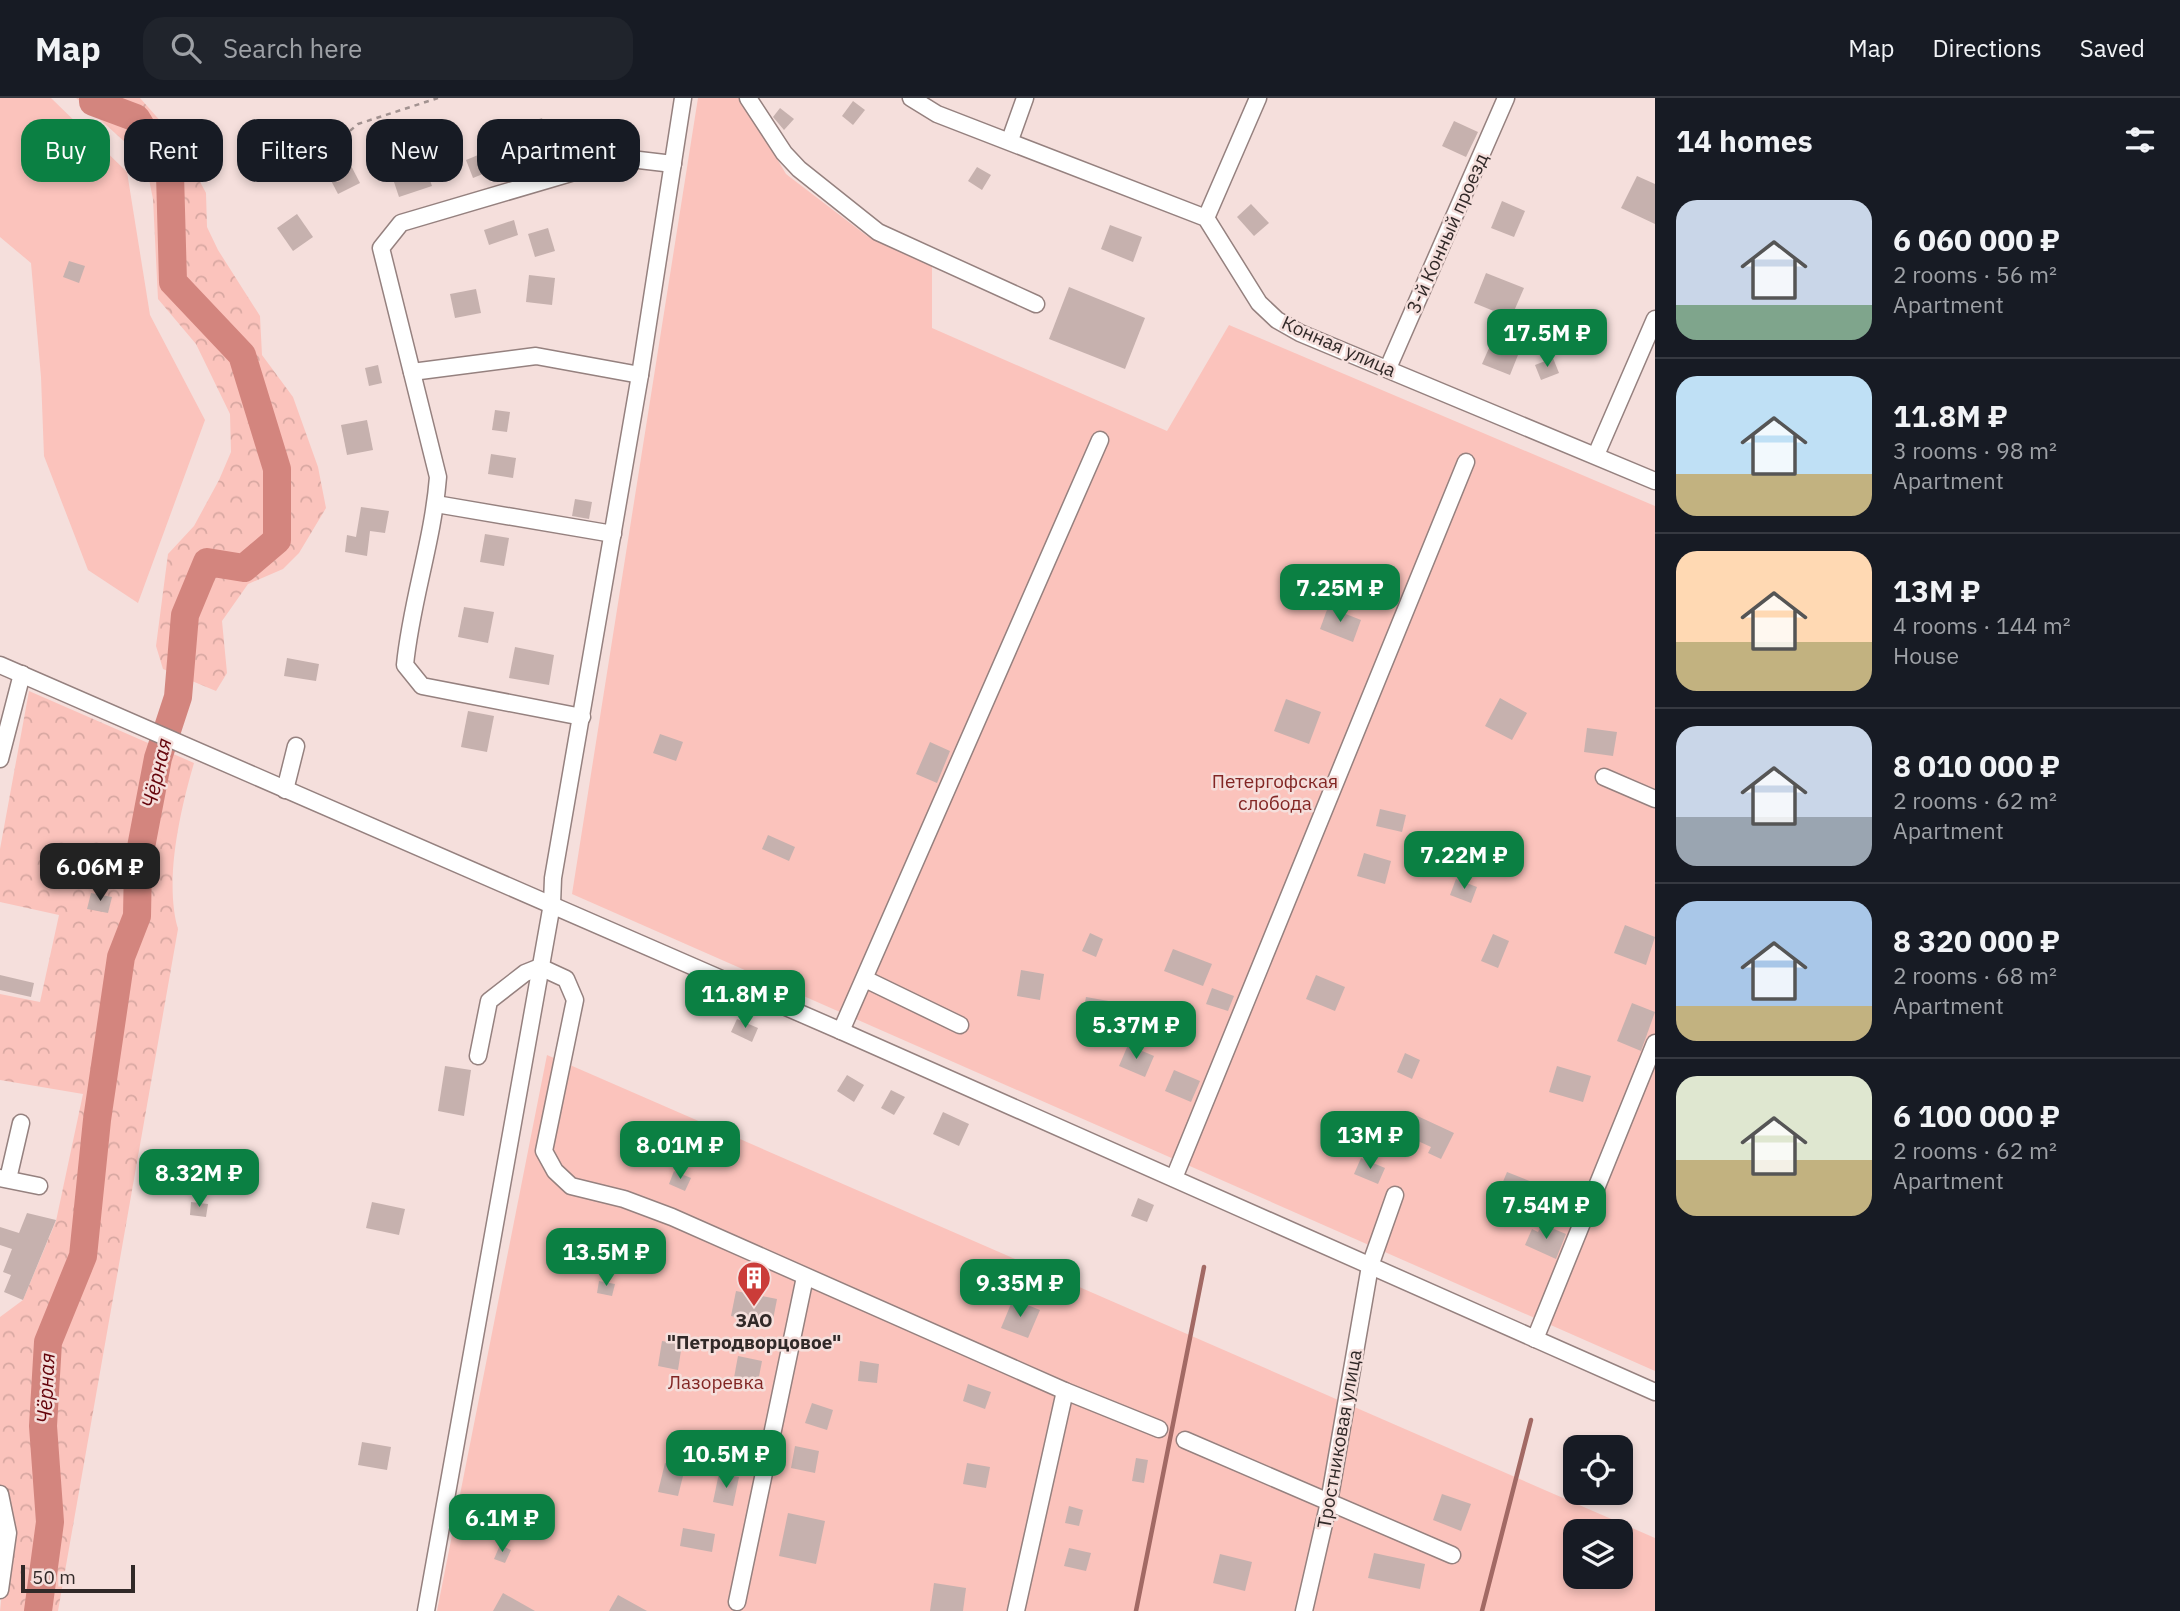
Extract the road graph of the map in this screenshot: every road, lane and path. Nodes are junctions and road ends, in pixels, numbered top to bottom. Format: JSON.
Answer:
{"nodes":[{"id":1,"x":438,"y":98,"type":"edge"},
{"id":2,"x":683,"y":98,"type":"edge"},
{"id":3,"x":748,"y":98,"type":"edge"},
{"id":4,"x":911,"y":98,"type":"edge"},
{"id":5,"x":1025,"y":98,"type":"edge"},
{"id":6,"x":1258,"y":98,"type":"edge"},
{"id":7,"x":1506,"y":98,"type":"edge"},
{"id":8,"x":352,"y":129,"type":"edge"},
{"id":9,"x":1010,"y":140,"type":"junction"},
{"id":10,"x":673,"y":164,"type":"junction"},
{"id":11,"x":1206,"y":218,"type":"junction"},
{"id":12,"x":1037,"y":304,"type":"dead end"},
{"id":13,"x":1655,"y":319,"type":"edge"},
{"id":14,"x":1388,"y":368,"type":"junction"},
{"id":15,"x":412,"y":372,"type":"junction"},
{"id":16,"x":640,"y":375,"type":"junction"},
{"id":17,"x":1100,"y":440,"type":"dead end"},
{"id":18,"x":1596,"y":455,"type":"junction"},
{"id":19,"x":1466,"y":462,"type":"dead end"},
{"id":20,"x":1655,"y":481,"type":"edge"},
{"id":21,"x":436,"y":504,"type":"junction"},
{"id":22,"x":613,"y":534,"type":"junction"},
{"id":23,"x":0,"y":665,"type":"edge"},
{"id":24,"x":22,"y":674,"type":"junction"},
{"id":25,"x":582,"y":717,"type":"junction"},
{"id":26,"x":296,"y":746,"type":"dead end"},
{"id":27,"x":0,"y":759,"type":"edge"},
{"id":28,"x":1604,"y":777,"type":"dead end"},
{"id":29,"x":285,"y":790,"type":"junction"},
{"id":30,"x":1655,"y":800,"type":"edge"},
{"id":31,"x":552,"y":904,"type":"junction"},
{"id":32,"x":540,"y":967,"type":"junction"},
{"id":33,"x":865,"y":979,"type":"junction"},
{"id":34,"x":960,"y":1025,"type":"dead end"},
{"id":35,"x":841,"y":1031,"type":"junction"},
{"id":36,"x":1655,"y":1043,"type":"edge"},
{"id":37,"x":478,"y":1056,"type":"dead end"},
{"id":38,"x":21,"y":1123,"type":"dead end"},
{"id":39,"x":1174,"y":1178,"type":"junction"},
{"id":40,"x":4,"y":1179,"type":"edge"},
{"id":41,"x":39,"y":1186,"type":"dead end"},
{"id":42,"x":1395,"y":1195,"type":"dead end"},
{"id":43,"x":1370,"y":1266,"type":"junction"},
{"id":44,"x":805,"y":1277,"type":"junction"},
{"id":45,"x":1535,"y":1339,"type":"junction"},
{"id":46,"x":1065,"y":1391,"type":"junction"},
{"id":47,"x":1655,"y":1392,"type":"edge"},
{"id":48,"x":1159,"y":1429,"type":"dead end"},
{"id":49,"x":1185,"y":1440,"type":"dead end"},
{"id":50,"x":0,"y":1494,"type":"edge"},
{"id":51,"x":1329,"y":1502,"type":"junction"},
{"id":52,"x":1452,"y":1555,"type":"dead end"},
{"id":53,"x":0,"y":1590,"type":"edge"},
{"id":54,"x":737,"y":1602,"type":"dead end"},
{"id":55,"x":426,"y":1611,"type":"edge"},
{"id":56,"x":1016,"y":1611,"type":"edge"},
{"id":57,"x":1304,"y":1611,"type":"edge"}],
"edges":[{"from":1,"to":8,"type":"path"},
{"from":2,"to":10,"type":"street"},
{"from":3,"to":12,"type":"street"},
{"from":4,"to":9,"type":"street"},
{"from":5,"to":9,"type":"street"},
{"from":6,"to":11,"type":"street"},
{"from":7,"to":14,"type":"street","name":"3-й Конный проезд"},
{"from":9,"to":11,"type":"street"},
{"from":10,"to":15,"type":"street"},
{"from":10,"to":16,"type":"street"},
{"from":11,"to":14,"type":"street","name":"Конная улица"},
{"from":13,"to":18,"type":"street"},
{"from":14,"to":18,"type":"street","name":"Конная улица"},
{"from":15,"to":16,"type":"street"},
{"from":15,"to":21,"type":"street"},
{"from":16,"to":22,"type":"street"},
{"from":17,"to":33,"type":"street"},
{"from":18,"to":20,"type":"street","name":"Конная улица"},
{"from":19,"to":39,"type":"street"},
{"from":21,"to":22,"type":"street"},
{"from":21,"to":25,"type":"street"},
{"from":22,"to":25,"type":"street"},
{"from":23,"to":24,"type":"street"},
{"from":24,"to":27,"type":"street"},
{"from":24,"to":29,"type":"street"},
{"from":25,"to":31,"type":"street"},
{"from":26,"to":29,"type":"street"},
{"from":28,"to":30,"type":"street"},
{"from":29,"to":31,"type":"street"},
{"from":31,"to":32,"type":"street"},
{"from":31,"to":35,"type":"street"},
{"from":32,"to":37,"type":"street"},
{"from":32,"to":44,"type":"street"},
{"from":32,"to":55,"type":"street"},
{"from":33,"to":34,"type":"street"},
{"from":33,"to":35,"type":"street"},
{"from":35,"to":39,"type":"street"},
{"from":36,"to":45,"type":"street"},
{"from":38,"to":40,"type":"street"},
{"from":39,"to":43,"type":"street"},
{"from":40,"to":41,"type":"street"},
{"from":42,"to":43,"type":"street","name":"Тростниковая улица"},
{"from":43,"to":45,"type":"street"},
{"from":43,"to":51,"type":"street","name":"Тростниковая улица"},
{"from":44,"to":46,"type":"street"},
{"from":44,"to":54,"type":"street"},
{"from":45,"to":47,"type":"street"},
{"from":46,"to":48,"type":"street"},
{"from":46,"to":56,"type":"street"},
{"from":49,"to":51,"type":"street"},
{"from":50,"to":53,"type":"street"},
{"from":51,"to":52,"type":"street"},
{"from":51,"to":57,"type":"street","name":"Тростниковая улица"}]}
